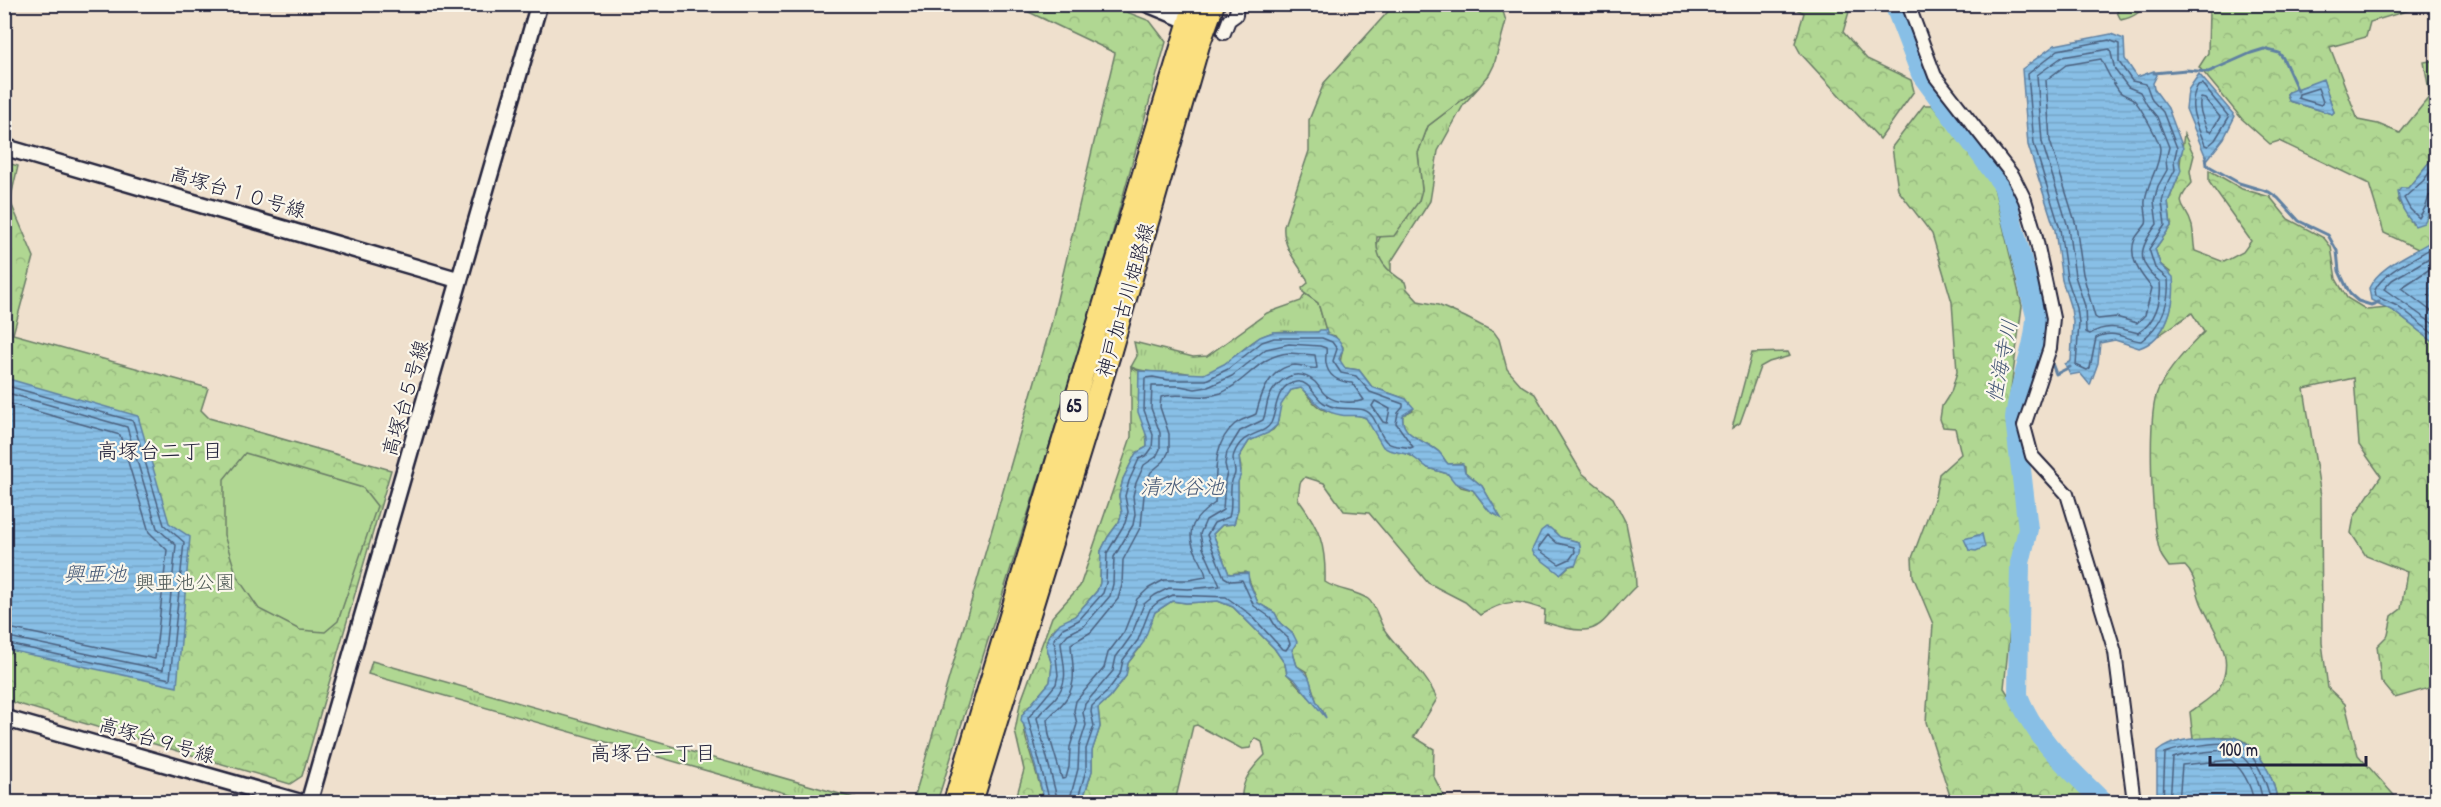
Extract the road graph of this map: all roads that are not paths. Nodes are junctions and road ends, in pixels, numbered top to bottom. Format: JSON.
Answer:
{"nodes":[{"id":1,"x":539,"y":4,"type":"edge"},
{"id":2,"x":1148,"y":4,"type":"edge"},
{"id":3,"x":1237,"y":4,"type":"edge"},
{"id":4,"x":1908,"y":4,"type":"edge"},
{"id":5,"x":1198,"y":12,"type":"edge"},
{"id":6,"x":1229,"y":20,"type":"junction"},
{"id":7,"x":1224,"y":33,"type":"dead end"},
{"id":8,"x":4,"y":147,"type":"edge"},
{"id":9,"x":459,"y":280,"type":"junction"},
{"id":10,"x":4,"y":718,"type":"edge"},
{"id":11,"x":299,"y":802,"type":"edge"},
{"id":12,"x":309,"y":802,"type":"edge"},
{"id":13,"x":954,"y":802,"type":"edge"},
{"id":14,"x":972,"y":802,"type":"edge"},
{"id":15,"x":2134,"y":802,"type":"edge"}],
"edges":[{"from":1,"to":9,"type":"street","name":"高塚台５号線"},
{"from":2,"to":5,"type":"street"},
{"from":3,"to":6,"type":"street"},
{"from":4,"to":15,"type":"street"},
{"from":5,"to":6,"type":"street"},
{"from":5,"to":13,"type":"main road","name":"神戸加古川姫路線","number":"65"},
{"from":5,"to":14,"type":"main road","name":"神戸加古川姫路線","number":"65"},
{"from":6,"to":7,"type":"street"},
{"from":8,"to":9,"type":"street","name":"高塚台１０号線"},
{"from":9,"to":12,"type":"street","name":"高塚台５号線"},
{"from":10,"to":11,"type":"street","name":"高塚台９号線"}]}
